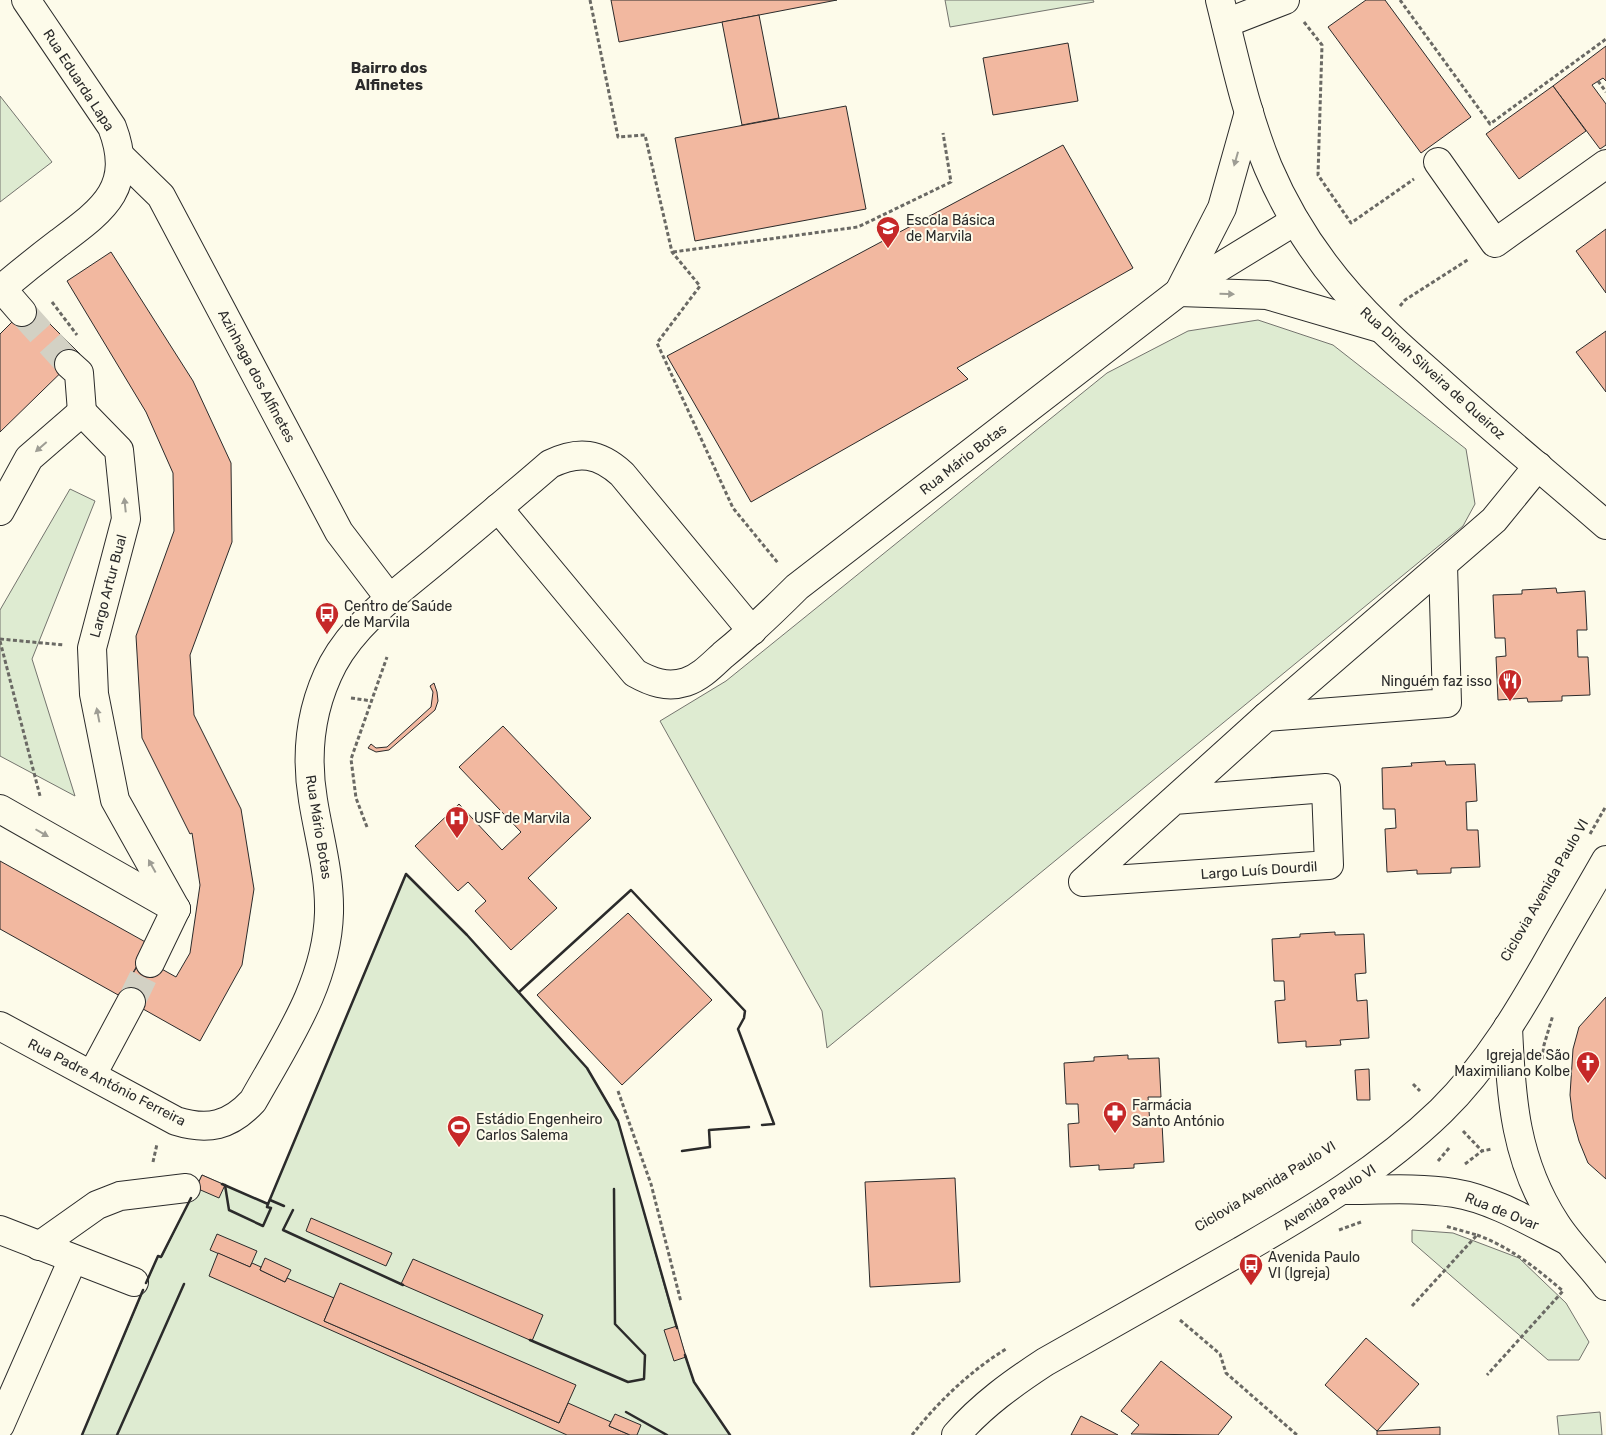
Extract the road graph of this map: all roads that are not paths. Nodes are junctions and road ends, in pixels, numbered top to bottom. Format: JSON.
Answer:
{"nodes":[{"id":1,"x":26,"y":0,"type":"edge"},
{"id":2,"x":1292,"y":7,"type":"edge"},
{"id":3,"x":1223,"y":12,"type":"edge"},
{"id":4,"x":1249,"y":112,"type":"junction"},
{"id":5,"x":120,"y":156,"type":"junction"},
{"id":6,"x":1438,"y":162,"type":"road end"},
{"id":7,"x":1606,"y":164,"type":"edge"},
{"id":8,"x":1295,"y":221,"type":"junction"},
{"id":9,"x":1,"y":290,"type":"edge"},
{"id":10,"x":1178,"y":292,"type":"junction"},
{"id":11,"x":22,"y":312,"type":"tunnel mouth"},
{"id":12,"x":1380,"y":328,"type":"junction"},
{"id":13,"x":69,"y":364,"type":"tunnel mouth"},
{"id":14,"x":82,"y":412,"type":"junction"},
{"id":15,"x":1538,"y":466,"type":"junction"},
{"id":16,"x":498,"y":508,"type":"junction"},
{"id":17,"x":0,"y":510,"type":"edge"},
{"id":18,"x":1606,"y":525,"type":"edge"},
{"id":19,"x":1443,"y":565,"type":"junction"},
{"id":20,"x":390,"y":599,"type":"junction"},
{"id":21,"x":752,"y":631,"type":"junction"},
{"id":22,"x":1266,"y":717,"type":"junction"},
{"id":23,"x":1174,"y":800,"type":"junction"},
{"id":24,"x":0,"y":809,"type":"edge"},
{"id":25,"x":1606,"y":860,"type":"edge"},
{"id":26,"x":176,"y":909,"type":"junction"},
{"id":27,"x":150,"y":962,"type":"tunnel mouth"},
{"id":28,"x":131,"y":1002,"type":"tunnel mouth"},
{"id":29,"x":0,"y":1026,"type":"edge"},
{"id":30,"x":1508,"y":1027,"type":"junction"},
{"id":31,"x":92,"y":1075,"type":"junction"},
{"id":32,"x":216,"y":1125,"type":"joint"},
{"id":33,"x":186,"y":1188,"type":"dead end"},
{"id":34,"x":1343,"y":1190,"type":"junction"},
{"id":35,"x":0,"y":1230,"type":"edge"},
{"id":36,"x":1568,"y":1241,"type":"junction"},
{"id":37,"x":40,"y":1246,"type":"junction"},
{"id":38,"x":73,"y":1259,"type":"junction"},
{"id":39,"x":134,"y":1282,"type":"dead end"},
{"id":40,"x":1606,"y":1286,"type":"edge"},
{"id":41,"x":0,"y":1425,"type":"edge"},
{"id":42,"x":956,"y":1435,"type":"edge"}],
"edges":[{"from":1,"to":5,"type":"street","name":"Rua Eduarda Lapa"},
{"from":2,"to":3,"type":"street"},
{"from":3,"to":4,"type":"street","name":"Rua Dinah Silveira de Queiroz"},
{"from":4,"to":8,"type":"street","name":"Rua Dinah Silveira de Queiroz"},
{"from":4,"to":10,"type":"street","name":"Rua Mário Botas","one_way":true},
{"from":5,"to":9,"type":"street","name":"Rua Eduarda Lapa"},
{"from":5,"to":20,"type":"street","name":"Azinhaga dos Alfinetes"},
{"from":6,"to":7,"type":"street"},
{"from":8,"to":10,"type":"street","name":"Rua Mário Botas"},
{"from":8,"to":12,"type":"street","name":"Rua Dinah Silveira de Queiroz"},
{"from":9,"to":11,"type":"street"},
{"from":10,"to":12,"type":"street","one_way":true},
{"from":10,"to":21,"type":"street","name":"Rua Mário Botas"},
{"from":12,"to":15,"type":"street","name":"Rua Dinah Silveira de Queiroz"},
{"from":13,"to":14,"type":"street"},
{"from":14,"to":17,"type":"street","one_way":true},
{"from":26,"to":14,"type":"street","name":"Largo Artur Bual","one_way":true},
{"from":15,"to":18,"type":"street","name":"Rua Dinah Silveira de Queiroz"},
{"from":15,"to":19,"type":"street","name":"Largo Luís Dourdil"},
{"from":16,"to":20,"type":"street","name":"Rua Mário Botas"},
{"from":16,"to":21,"type":"street","name":"Rua Mário Botas"},
{"from":16,"to":21,"type":"street","name":"Rua Mário Botas"},
{"from":19,"to":22,"type":"street","name":"Largo Luís Dourdil"},
{"from":19,"to":22,"type":"street"},
{"from":20,"to":32,"type":"street","name":"Rua Mário Botas"},
{"from":22,"to":23,"type":"street","name":"Largo Luís Dourdil"},
{"from":23,"to":23,"type":"street","name":"Largo Luís Dourdil"},
{"from":24,"to":26,"type":"street","one_way":true},
{"from":25,"to":30,"type":"street","name":"Avenida Paulo VI"},
{"from":26,"to":27,"type":"street"},
{"from":28,"to":31,"type":"street"},
{"from":29,"to":31,"type":"street","name":"Rua Padre António Ferreira"},
{"from":30,"to":34,"type":"street","name":"Avenida Paulo VI"},
{"from":30,"to":36,"type":"street","name":"Rua de Ovar"},
{"from":31,"to":32,"type":"street","name":"Rua Padre António Ferreira"},
{"from":33,"to":37,"type":"street"},
{"from":34,"to":36,"type":"street","name":"Rua de Ovar"},
{"from":34,"to":42,"type":"street","name":"Avenida Paulo VI"},
{"from":35,"to":37,"type":"street"},
{"from":36,"to":40,"type":"street","name":"Rua de Ovar"},
{"from":37,"to":38,"type":"street"},
{"from":38,"to":39,"type":"street"},
{"from":38,"to":41,"type":"street"}]}
